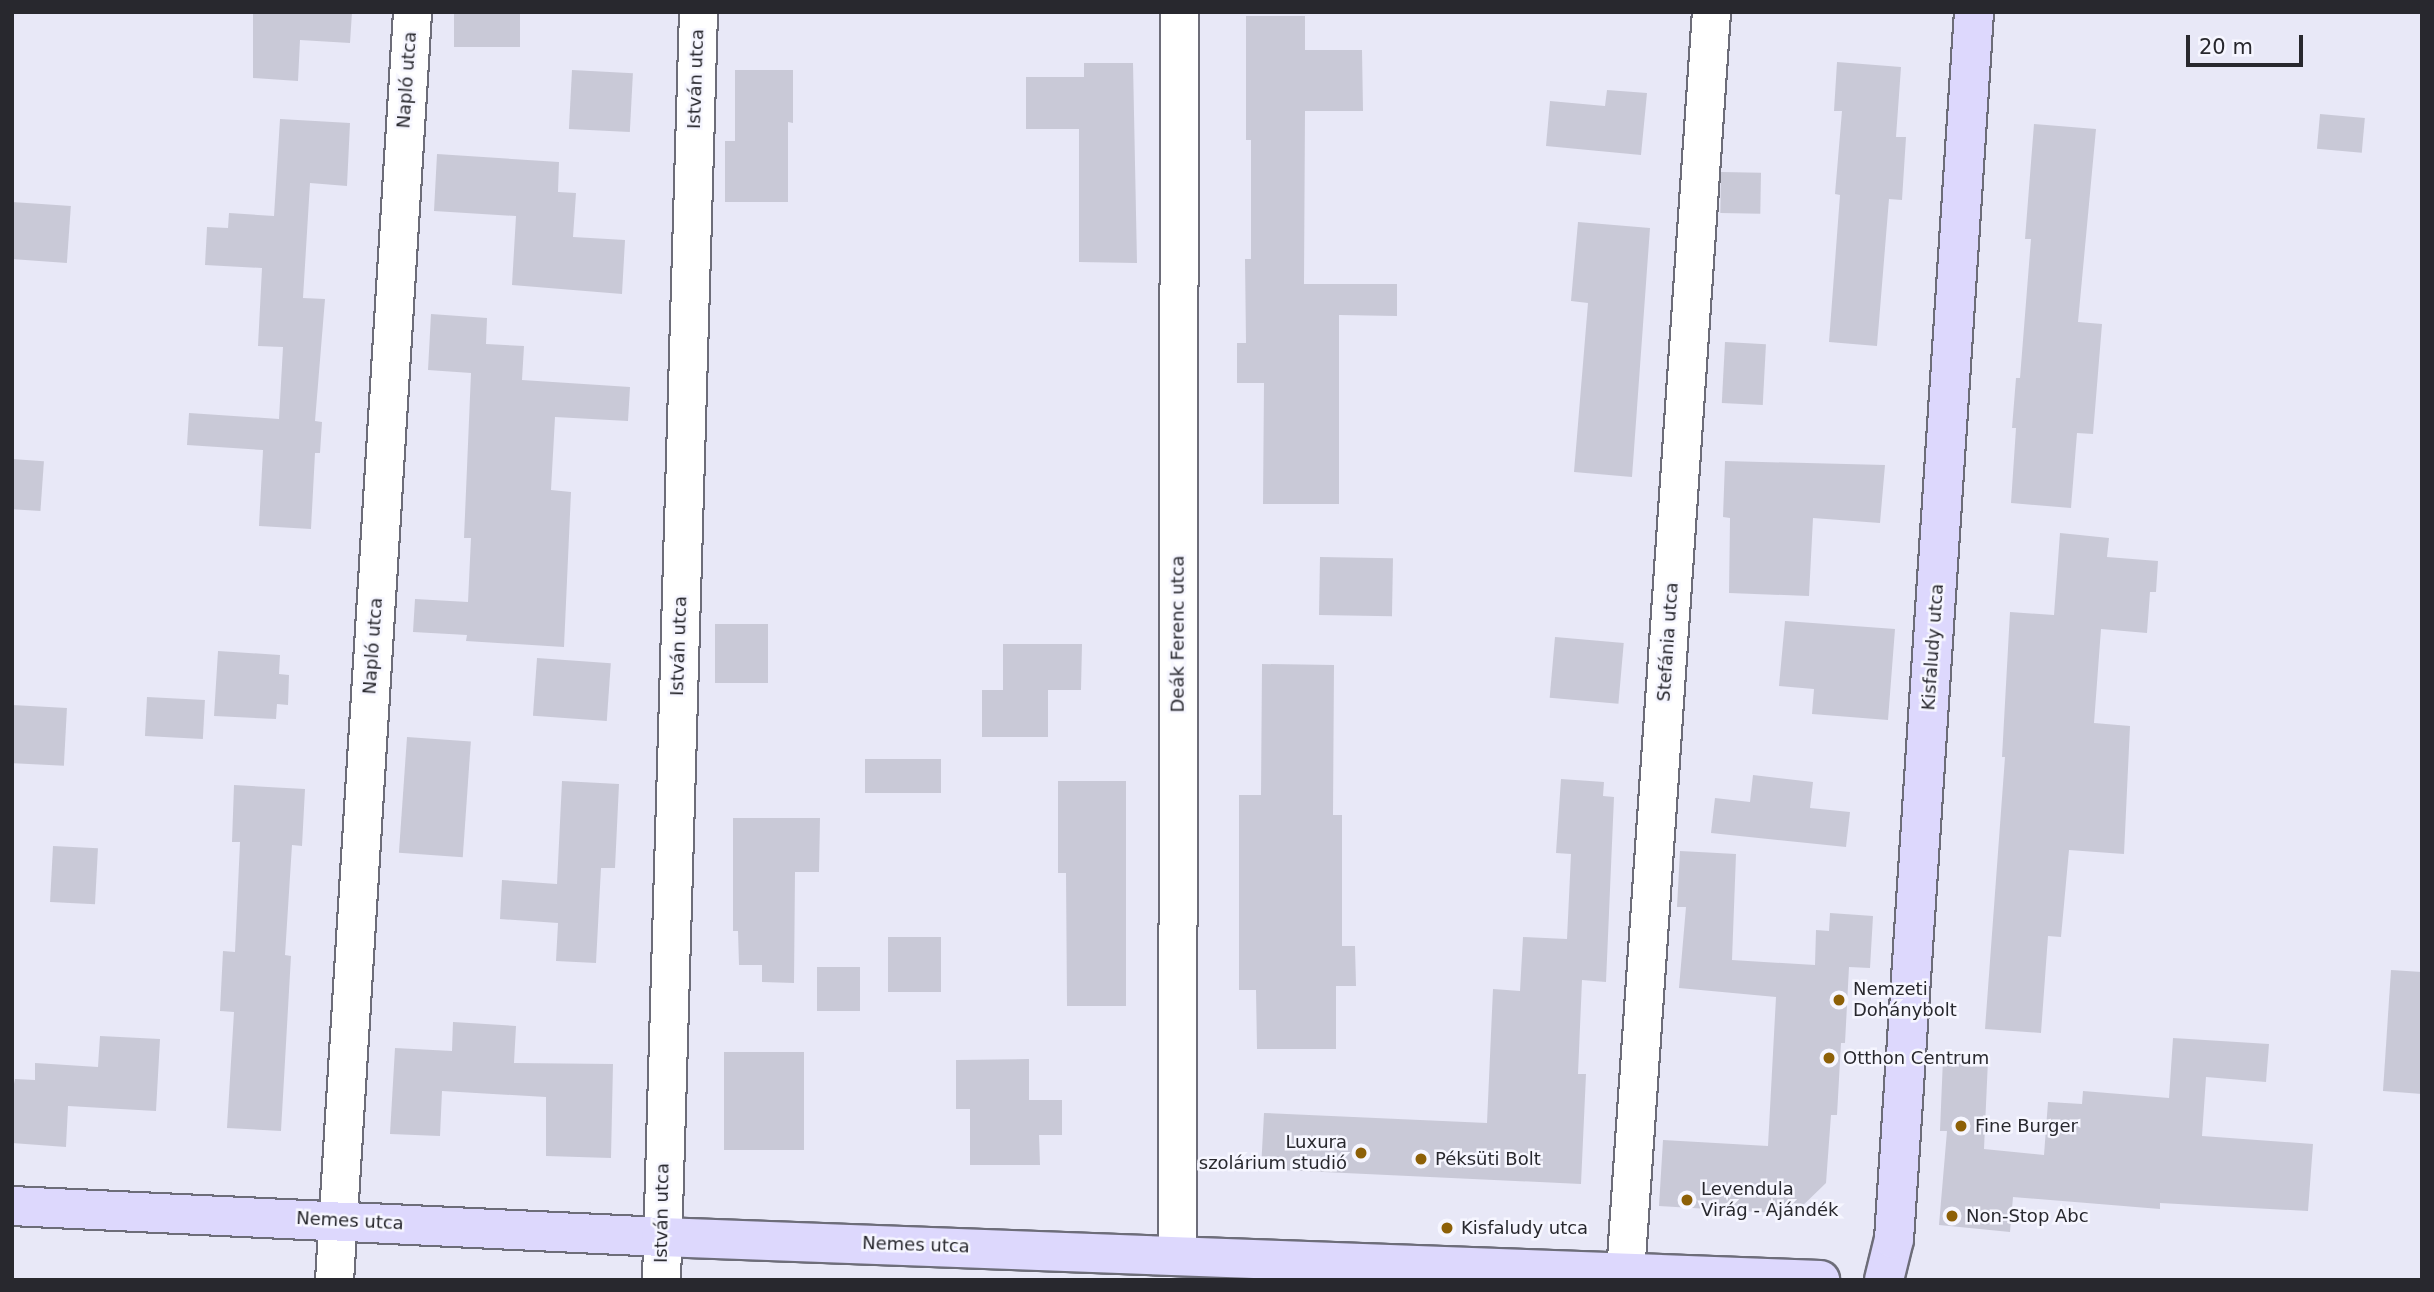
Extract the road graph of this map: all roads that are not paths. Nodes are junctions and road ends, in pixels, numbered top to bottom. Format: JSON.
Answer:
{"nodes":[{"id":1,"x":411,"y":12,"type":"edge"},
{"id":2,"x":698,"y":12,"type":"edge"},
{"id":3,"x":1179,"y":12,"type":"edge"},
{"id":4,"x":1712,"y":12,"type":"edge"},
{"id":5,"x":1974,"y":12,"type":"edge"},
{"id":6,"x":12,"y":1206,"type":"edge"},
{"id":7,"x":338,"y":1220,"type":"junction"},
{"id":8,"x":661,"y":1237,"type":"junction"},
{"id":9,"x":1177,"y":1256,"type":"junction"},
{"id":10,"x":1625,"y":1273,"type":"junction"},
{"id":11,"x":334,"y":1280,"type":"edge"},
{"id":12,"x":661,"y":1280,"type":"edge"},
{"id":13,"x":1820,"y":1280,"type":"edge"},
{"id":14,"x":1884,"y":1280,"type":"edge"}],
"edges":[{"from":1,"to":7,"type":"street","name":"Napló utca"},
{"from":2,"to":8,"type":"street","name":"István utca"},
{"from":3,"to":9,"type":"street","name":"Deák Ferenc utca"},
{"from":4,"to":10,"type":"street","name":"Stefánia utca"},
{"from":5,"to":14,"type":"street","name":"Kisfaludy utca"},
{"from":6,"to":7,"type":"street","name":"Nemes utca"},
{"from":7,"to":8,"type":"street","name":"Nemes utca"},
{"from":7,"to":11,"type":"street","name":"Napló utca"},
{"from":8,"to":9,"type":"street","name":"Nemes utca"},
{"from":8,"to":12,"type":"street","name":"István utca"},
{"from":9,"to":10,"type":"street","name":"Nemes utca"},
{"from":10,"to":13,"type":"street","name":"Nemes utca"}]}
